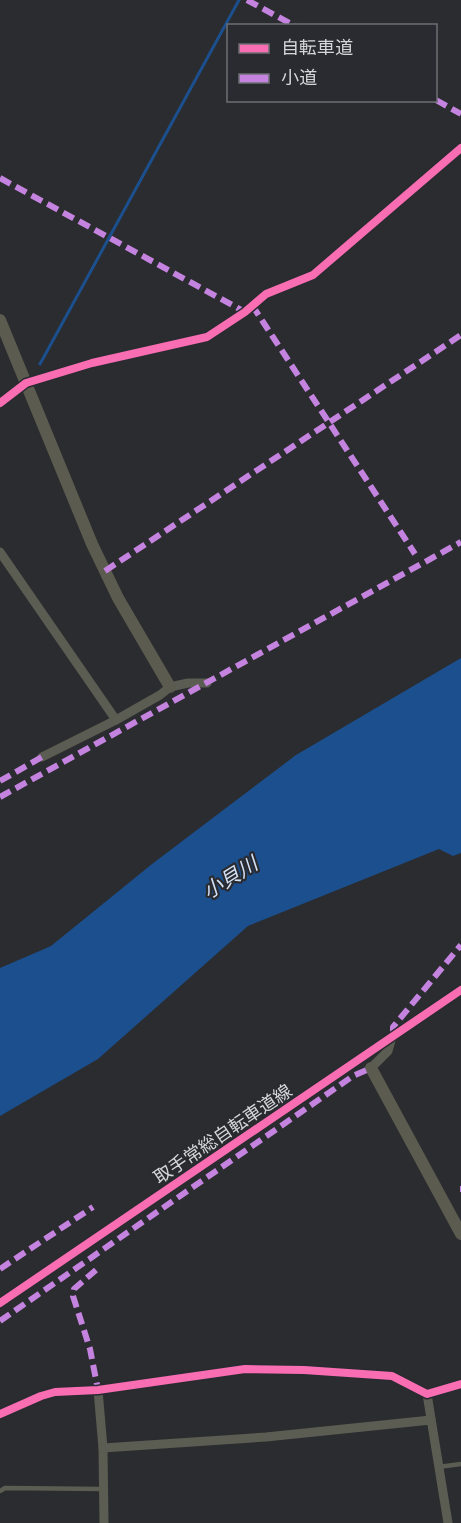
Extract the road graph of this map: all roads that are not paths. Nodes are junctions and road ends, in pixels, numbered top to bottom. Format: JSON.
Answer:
{"nodes":[{"id":1,"x":461,"y":148,"type":"edge"},
{"id":2,"x":0,"y":320,"type":"edge"},
{"id":3,"x":26,"y":383,"type":"junction"},
{"id":4,"x":0,"y":403,"type":"edge"},
{"id":5,"x":0,"y":552,"type":"edge"},
{"id":6,"x":207,"y":683,"type":"dead end"},
{"id":7,"x":170,"y":687,"type":"junction"},
{"id":8,"x":116,"y":720,"type":"junction"},
{"id":9,"x":42,"y":757,"type":"dead end"},
{"id":10,"x":461,"y":990,"type":"edge"},
{"id":11,"x":392,"y":1037,"type":"junction"},
{"id":12,"x":371,"y":1068,"type":"joint"},
{"id":13,"x":461,"y":1234,"type":"edge"},
{"id":14,"x":0,"y":1303,"type":"edge"},
{"id":15,"x":461,"y":1384,"type":"edge"},
{"id":16,"x":98,"y":1390,"type":"junction"},
{"id":17,"x":427,"y":1394,"type":"junction"},
{"id":18,"x":0,"y":1414,"type":"edge"},
{"id":19,"x":431,"y":1420,"type":"junction"},
{"id":20,"x":103,"y":1448,"type":"junction"},
{"id":21,"x":461,"y":1464,"type":"edge"},
{"id":22,"x":438,"y":1467,"type":"junction"},
{"id":23,"x":104,"y":1489,"type":"junction"},
{"id":24,"x":0,"y":1491,"type":"edge"},
{"id":25,"x":104,"y":1523,"type":"edge"},
{"id":26,"x":448,"y":1523,"type":"edge"}],
"edges":[{"from":1,"to":3,"type":"street"},
{"from":2,"to":3,"type":"street"},
{"from":3,"to":4,"type":"street"},
{"from":3,"to":7,"type":"street"},
{"from":5,"to":8,"type":"street"},
{"from":6,"to":7,"type":"street"},
{"from":7,"to":8,"type":"street"},
{"from":8,"to":9,"type":"street"},
{"from":10,"to":11,"type":"lane","name":"取手常総自転車道線"},
{"from":11,"to":12,"type":"street"},
{"from":11,"to":14,"type":"lane","name":"取手常総自転車道線"},
{"from":12,"to":13,"type":"street"},
{"from":15,"to":17,"type":"street"},
{"from":16,"to":17,"type":"street"},
{"from":16,"to":18,"type":"street"},
{"from":16,"to":20,"type":"street"},
{"from":17,"to":19,"type":"street"},
{"from":19,"to":20,"type":"street"},
{"from":19,"to":22,"type":"street"},
{"from":20,"to":23,"type":"street"},
{"from":21,"to":22,"type":"lane"},
{"from":22,"to":26,"type":"street"},
{"from":23,"to":24,"type":"lane"},
{"from":23,"to":25,"type":"street"}]}
